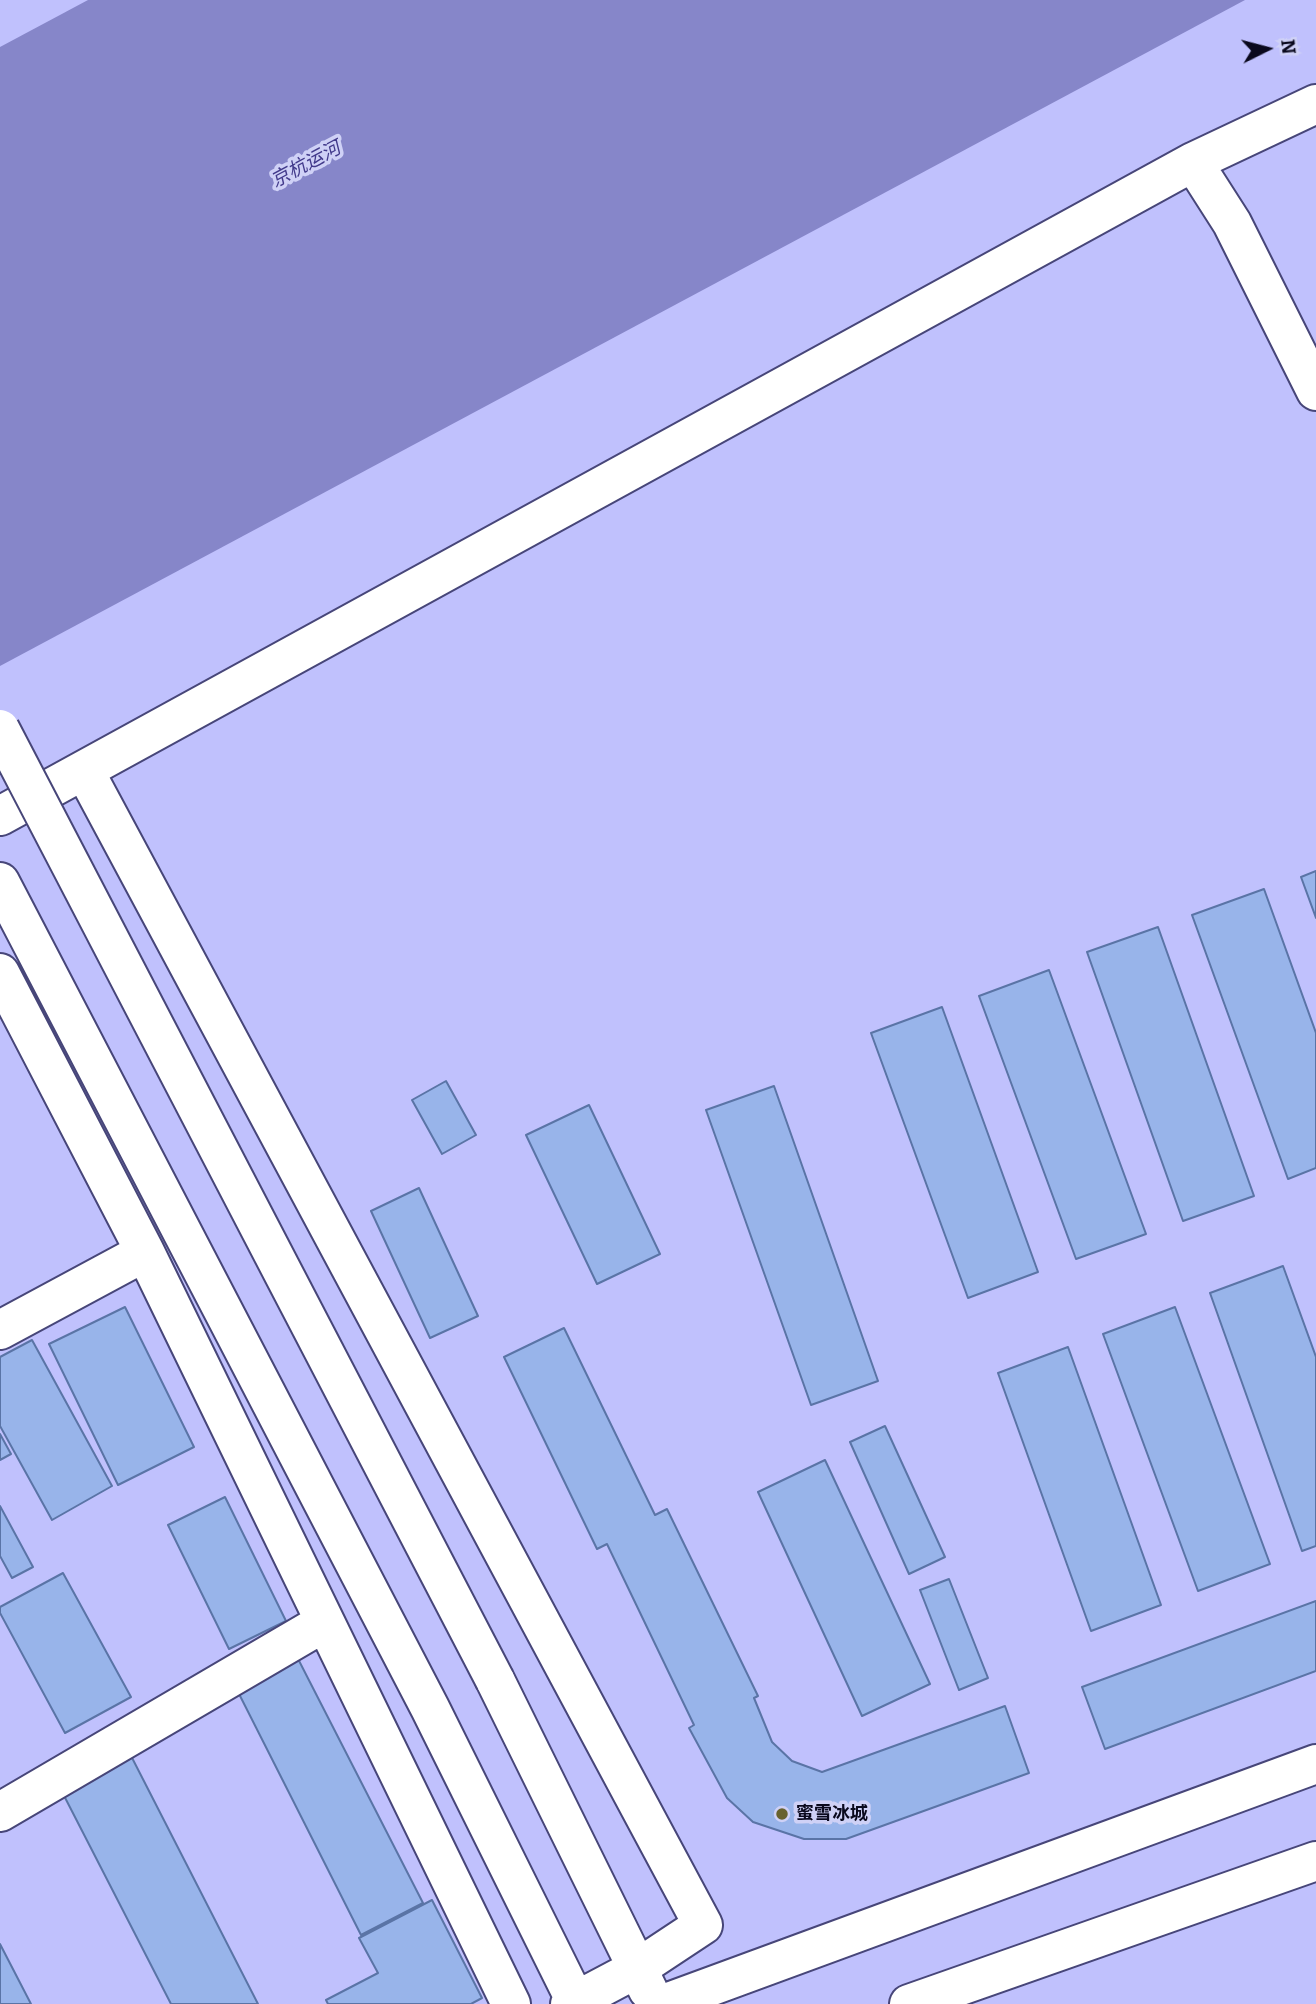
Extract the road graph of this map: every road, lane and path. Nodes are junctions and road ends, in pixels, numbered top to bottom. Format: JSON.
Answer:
{"nodes":[{"id":1,"x":1316,"y":104,"type":"edge"},
{"id":2,"x":1193,"y":162,"type":"junction"},
{"id":3,"x":1316,"y":391,"type":"edge"},
{"id":4,"x":0,"y":729,"type":"edge"},
{"id":5,"x":84,"y":770,"type":"junction"},
{"id":6,"x":0,"y":816,"type":"edge"},
{"id":7,"x":0,"y":883,"type":"edge"},
{"id":8,"x":0,"y":973,"type":"edge"},
{"id":9,"x":145,"y":1252,"type":"junction"},
{"id":10,"x":0,"y":1330,"type":"edge"},
{"id":11,"x":325,"y":1622,"type":"junction"},
{"id":12,"x":1316,"y":1764,"type":"edge"},
{"id":13,"x":0,"y":1812,"type":"edge"},
{"id":14,"x":1316,"y":1861,"type":"edge"},
{"id":15,"x":638,"y":1968,"type":"junction"},
{"id":16,"x":574,"y":2003,"type":"edge"},
{"id":17,"x":511,"y":2004,"type":"edge"},
{"id":18,"x":655,"y":2004,"type":"edge"},
{"id":19,"x":663,"y":2004,"type":"edge"},
{"id":20,"x":909,"y":2004,"type":"edge"}],
"edges":[{"from":1,"to":2,"type":"street"},
{"from":2,"to":3,"type":"street"},
{"from":2,"to":5,"type":"street"},
{"from":4,"to":15,"type":"street","bridge":true},
{"from":5,"to":6,"type":"street"},
{"from":5,"to":15,"type":"street"},
{"from":7,"to":16,"type":"street"},
{"from":8,"to":9,"type":"street"},
{"from":9,"to":10,"type":"street"},
{"from":9,"to":11,"type":"street"},
{"from":11,"to":13,"type":"street"},
{"from":11,"to":17,"type":"street"},
{"from":12,"to":19,"type":"street"},
{"from":14,"to":20,"type":"street"},
{"from":15,"to":16,"type":"street"},
{"from":15,"to":18,"type":"street"}]}
